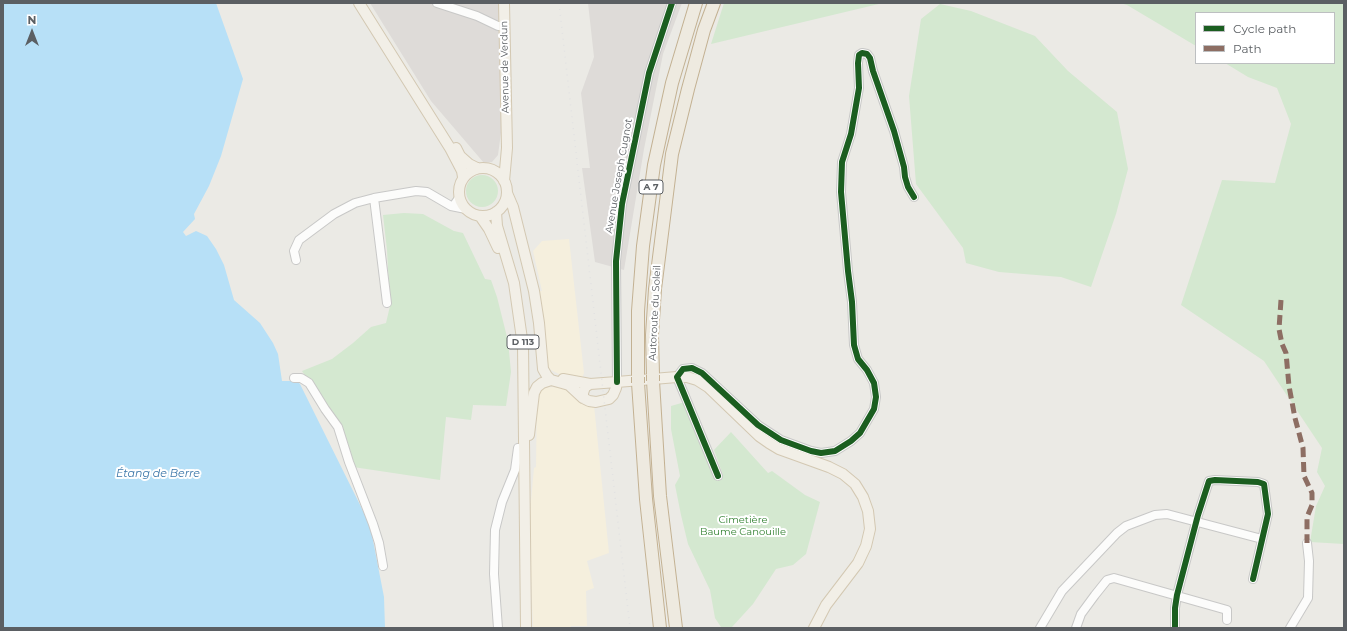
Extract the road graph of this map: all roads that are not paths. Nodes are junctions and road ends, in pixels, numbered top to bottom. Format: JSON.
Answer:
{"nodes":[{"id":1,"x":359,"y":3,"type":"edge"},
{"id":2,"x":366,"y":3,"type":"edge"},
{"id":3,"x":437,"y":3,"type":"edge"},
{"id":4,"x":504,"y":3,"type":"edge"},
{"id":5,"x":672,"y":3,"type":"edge"},
{"id":6,"x":696,"y":3,"type":"edge"},
{"id":7,"x":714,"y":3,"type":"edge"},
{"id":8,"x":505,"y":26,"type":"junction"},
{"id":9,"x":506,"y":132,"type":"junction"},
{"id":10,"x":477,"y":168,"type":"junction"},
{"id":11,"x":489,"y":168,"type":"junction"},
{"id":12,"x":463,"y":177,"type":"junction"},
{"id":13,"x":504,"y":181,"type":"junction"},
{"id":14,"x":507,"y":194,"type":"junction"},
{"id":15,"x":914,"y":197,"type":"dead end"},
{"id":16,"x":374,"y":198,"type":"junction"},
{"id":17,"x":459,"y":198,"type":"junction"},
{"id":18,"x":451,"y":206,"type":"junction"},
{"id":19,"x":514,"y":207,"type":"junction"},
{"id":20,"x":500,"y":208,"type":"junction"},
{"id":21,"x":466,"y":209,"type":"junction"},
{"id":22,"x":480,"y":216,"type":"junction"},
{"id":23,"x":296,"y":260,"type":"dead end"},
{"id":24,"x":387,"y":303,"type":"dead end"},
{"id":25,"x":542,"y":365,"type":"junction"},
{"id":26,"x":677,"y":377,"type":"junction"},
{"id":27,"x":294,"y":378,"type":"dead end"},
{"id":28,"x":551,"y":380,"type":"junction"},
{"id":29,"x":617,"y":382,"type":"junction"},
{"id":30,"x":590,"y":384,"type":"junction"},
{"id":31,"x":583,"y":398,"type":"junction"},
{"id":32,"x":518,"y":448,"type":"junction"},
{"id":33,"x":524,"y":476,"type":"junction"},
{"id":34,"x":718,"y":476,"type":"dead end"},
{"id":35,"x":1197,"y":522,"type":"junction"},
{"id":36,"x":1262,"y":539,"type":"junction"},
{"id":37,"x":1307,"y":544,"type":"dead end"},
{"id":38,"x":383,"y":566,"type":"dead end"},
{"id":39,"x":1254,"y":579,"type":"dead end"},
{"id":40,"x":1177,"y":596,"type":"junction"},
{"id":41,"x":1227,"y":620,"type":"dead end"},
{"id":42,"x":498,"y":628,"type":"edge"},
{"id":43,"x":520,"y":628,"type":"edge"},
{"id":44,"x":526,"y":628,"type":"edge"},
{"id":45,"x":660,"y":628,"type":"edge"},
{"id":46,"x":676,"y":628,"type":"edge"},
{"id":47,"x":814,"y":628,"type":"edge"},
{"id":48,"x":1040,"y":628,"type":"edge"},
{"id":49,"x":1076,"y":628,"type":"edge"},
{"id":50,"x":1175,"y":628,"type":"edge"},
{"id":51,"x":1290,"y":628,"type":"edge"}],
"edges":[{"from":1,"to":12,"type":"main road"},
{"from":2,"to":10,"type":"main road"},
{"from":3,"to":8,"type":"street"},
{"from":4,"to":8,"type":"main road","name":"Avenue de Verdun"},
{"from":5,"to":29,"type":"street","name":"Avenue Joseph Cugnot"},
{"from":6,"to":45,"type":"highway","name":"Autoroute du Soleil","number":"A 7"},
{"from":7,"to":46,"type":"highway","name":"Autoroute du Soleil","number":"A 7"},
{"from":8,"to":9,"type":"main road","name":"Avenue de Verdun"},
{"from":9,"to":11,"type":"main road"},
{"from":9,"to":13,"type":"main road"},
{"from":10,"to":11,"type":"main road"},
{"from":10,"to":12,"type":"main road"},
{"from":11,"to":13,"type":"main road"},
{"from":12,"to":17,"type":"main road"},
{"from":13,"to":14,"type":"main road"},
{"from":14,"to":19,"type":"main road"},
{"from":14,"to":20,"type":"main road"},
{"from":15,"to":26,"type":"street"},
{"from":16,"to":18,"type":"street"},
{"from":16,"to":23,"type":"street"},
{"from":16,"to":24,"type":"street"},
{"from":17,"to":18,"type":"street"},
{"from":17,"to":21,"type":"main road"},
{"from":18,"to":21,"type":"street"},
{"from":19,"to":20,"type":"main road"},
{"from":19,"to":25,"type":"main road"},
{"from":20,"to":22,"type":"main road"},
{"from":20,"to":33,"type":"main road","number":"D 113"},
{"from":21,"to":22,"type":"main road"},
{"from":22,"to":32,"type":"main road","number":"D 113"},
{"from":25,"to":28,"type":"main road"},
{"from":25,"to":30,"type":"main road"},
{"from":26,"to":29,"type":"main road"},
{"from":26,"to":34,"type":"street"},
{"from":26,"to":47,"type":"main road"},
{"from":27,"to":38,"type":"street"},
{"from":28,"to":31,"type":"main road"},
{"from":28,"to":33,"type":"main road"},
{"from":29,"to":30,"type":"main road"},
{"from":29,"to":31,"type":"main road"},
{"from":30,"to":31,"type":"main road"},
{"from":32,"to":42,"type":"street"},
{"from":32,"to":43,"type":"main road","number":"D 113"},
{"from":33,"to":44,"type":"main road","number":"D 113"},
{"from":35,"to":36,"type":"street"},
{"from":35,"to":36,"type":"street"},
{"from":35,"to":40,"type":"street"},
{"from":35,"to":48,"type":"street"},
{"from":36,"to":39,"type":"street"},
{"from":37,"to":51,"type":"street"},
{"from":40,"to":41,"type":"street"},
{"from":40,"to":49,"type":"street"},
{"from":40,"to":50,"type":"street"}]}
